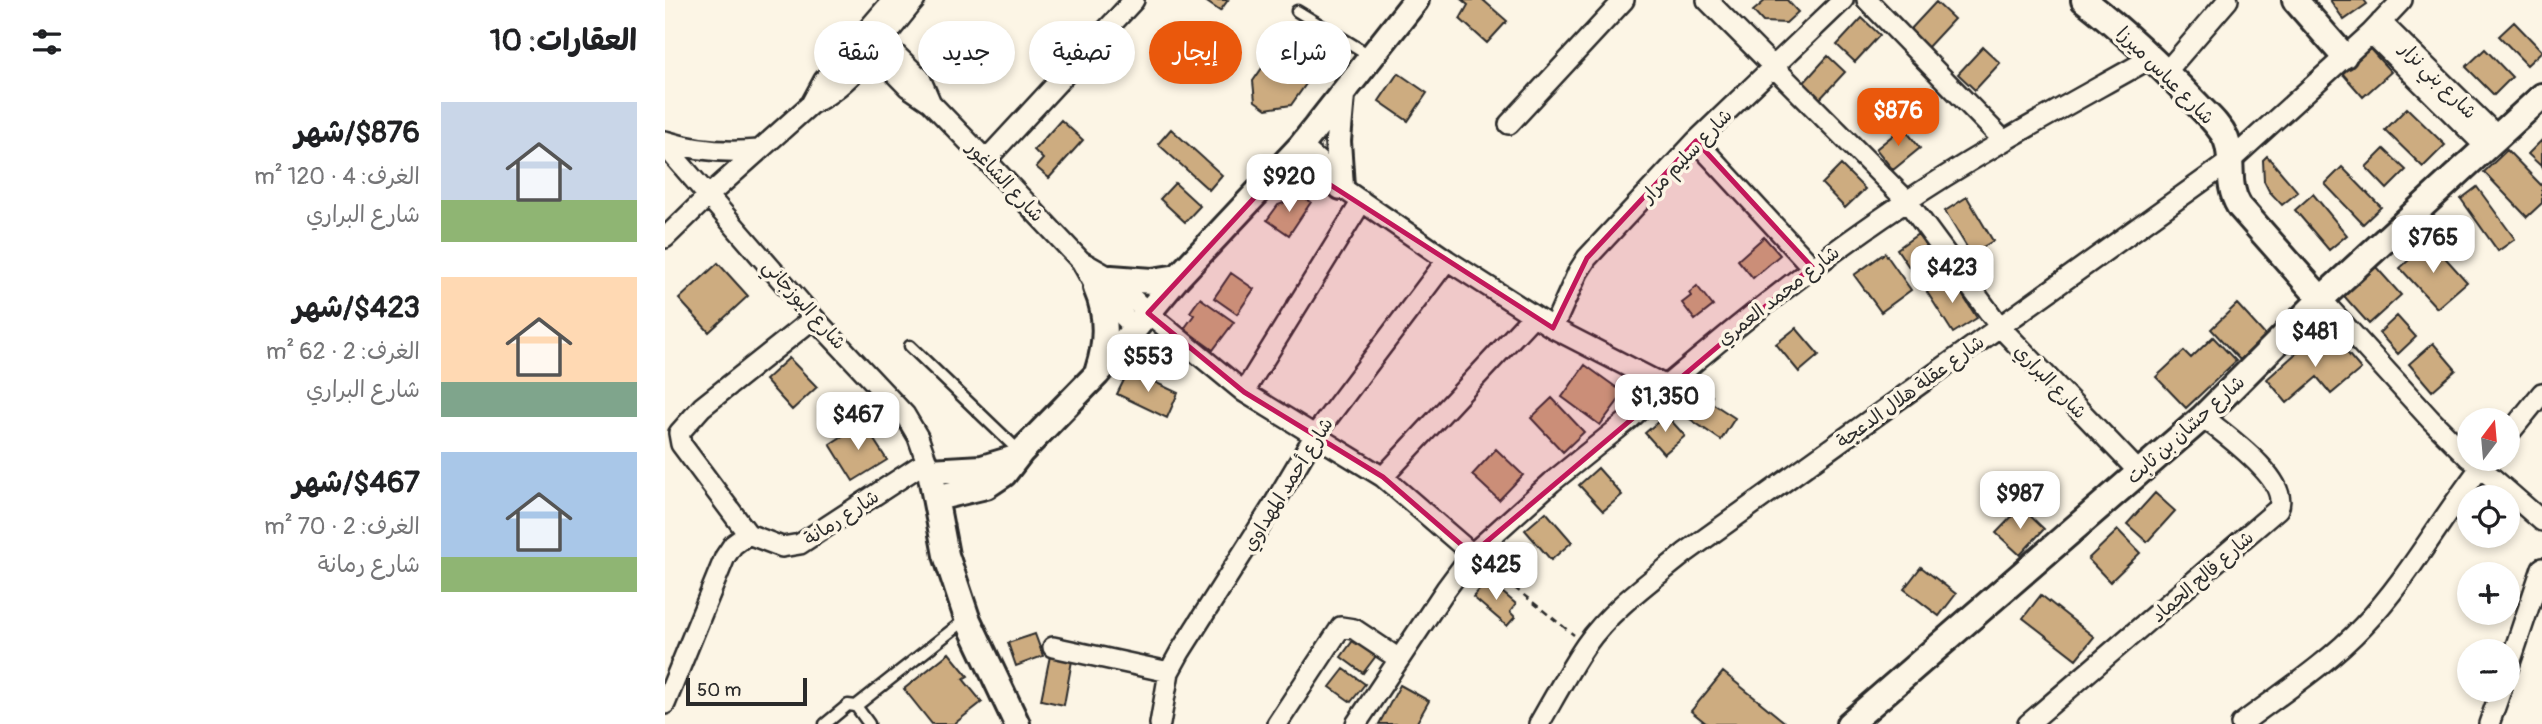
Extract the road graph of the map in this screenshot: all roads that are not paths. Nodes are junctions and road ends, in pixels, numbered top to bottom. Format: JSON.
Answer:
{"nodes":[{"id":1,"x":893,"y":0,"type":"edge"},
{"id":2,"x":915,"y":0,"type":"edge"},
{"id":3,"x":1134,"y":0,"type":"edge"},
{"id":4,"x":1416,"y":0,"type":"edge"},
{"id":5,"x":1624,"y":0,"type":"edge"},
{"id":6,"x":1707,"y":0,"type":"edge"},
{"id":7,"x":1843,"y":0,"type":"edge"},
{"id":8,"x":1867,"y":0,"type":"edge"},
{"id":9,"x":2084,"y":0,"type":"edge"},
{"id":10,"x":2105,"y":0,"type":"edge"},
{"id":11,"x":2228,"y":0,"type":"edge"},
{"id":12,"x":2295,"y":0,"type":"edge"},
{"id":13,"x":2402,"y":0,"type":"edge"},
{"id":14,"x":1297,"y":11,"type":"dead end"},
{"id":15,"x":881,"y":21,"type":"edge"},
{"id":16,"x":891,"y":21,"type":"edge"},
{"id":17,"x":2376,"y":27,"type":"junction"},
{"id":18,"x":2344,"y":56,"type":"junction"},
{"id":19,"x":1371,"y":57,"type":"junction"},
{"id":20,"x":2165,"y":64,"type":"junction"},
{"id":21,"x":1773,"y":68,"type":"junction"},
{"id":22,"x":904,"y":82,"type":"edge"},
{"id":23,"x":840,"y":84,"type":"edge"},
{"id":24,"x":1343,"y":94,"type":"junction"},
{"id":25,"x":2542,"y":96,"type":"edge"},
{"id":26,"x":1509,"y":124,"type":"dead end"},
{"id":27,"x":2003,"y":140,"type":"junction"},
{"id":28,"x":665,"y":141,"type":"edge"},
{"id":29,"x":1696,"y":141,"type":"junction"},
{"id":30,"x":2492,"y":142,"type":"junction"},
{"id":31,"x":665,"y":146,"type":"edge"},
{"id":32,"x":759,"y":150,"type":"junction"},
{"id":33,"x":1296,"y":153,"type":"junction"},
{"id":34,"x":2236,"y":156,"type":"junction"},
{"id":35,"x":986,"y":159,"type":"junction"},
{"id":36,"x":1341,"y":187,"type":"junction"},
{"id":37,"x":708,"y":196,"type":"junction"},
{"id":38,"x":1362,"y":201,"type":"junction"},
{"id":39,"x":1907,"y":201,"type":"junction"},
{"id":40,"x":665,"y":238,"type":"edge"},
{"id":41,"x":1447,"y":260,"type":"junction"},
{"id":42,"x":1812,"y":267,"type":"junction"},
{"id":43,"x":1178,"y":277,"type":"junction"},
{"id":44,"x":1104,"y":283,"type":"junction"},
{"id":45,"x":2321,"y":299,"type":"junction"},
{"id":46,"x":1533,"y":316,"type":"junction"},
{"id":47,"x":814,"y":317,"type":"junction"},
{"id":48,"x":1142,"y":320,"type":"junction"},
{"id":49,"x":2000,"y":327,"type":"junction"},
{"id":50,"x":1553,"y":328,"type":"junction"},
{"id":51,"x":910,"y":346,"type":"dead end"},
{"id":52,"x":1097,"y":374,"type":"junction"},
{"id":53,"x":1666,"y":386,"type":"junction"},
{"id":54,"x":1244,"y":392,"type":"junction"},
{"id":55,"x":2539,"y":402,"type":"edge"},
{"id":56,"x":2203,"y":417,"type":"junction"},
{"id":57,"x":2520,"y":422,"type":"edge"},
{"id":58,"x":1315,"y":435,"type":"junction"},
{"id":59,"x":2457,"y":443,"type":"edge"},
{"id":60,"x":1019,"y":455,"type":"junction"},
{"id":61,"x":929,"y":466,"type":"junction"},
{"id":62,"x":2139,"y":471,"type":"junction"},
{"id":63,"x":2470,"y":471,"type":"edge"},
{"id":64,"x":2488,"y":471,"type":"edge"},
{"id":65,"x":1383,"y":477,"type":"junction"},
{"id":66,"x":936,"y":498,"type":"junction"},
{"id":67,"x":2542,"y":521,"type":"edge"},
{"id":68,"x":748,"y":534,"type":"junction"},
{"id":69,"x":1472,"y":555,"type":"junction"},
{"id":70,"x":2542,"y":568,"type":"edge"},
{"id":71,"x":967,"y":618,"type":"junction"},
{"id":72,"x":2518,"y":639,"type":"edge"},
{"id":73,"x":1053,"y":647,"type":"dead end"},
{"id":74,"x":1399,"y":659,"type":"junction"},
{"id":75,"x":1169,"y":672,"type":"junction"},
{"id":76,"x":2497,"y":702,"type":"edge"},
{"id":77,"x":665,"y":704,"type":"edge"},
{"id":78,"x":856,"y":706,"type":"junction"},
{"id":79,"x":825,"y":724,"type":"edge"},
{"id":80,"x":869,"y":724,"type":"edge"},
{"id":81,"x":1017,"y":724,"type":"edge"},
{"id":82,"x":1160,"y":724,"type":"edge"},
{"id":83,"x":1277,"y":724,"type":"edge"},
{"id":84,"x":1356,"y":724,"type":"edge"},
{"id":85,"x":1539,"y":724,"type":"edge"},
{"id":86,"x":1849,"y":724,"type":"edge"},
{"id":87,"x":2028,"y":724,"type":"edge"},
{"id":88,"x":2241,"y":724,"type":"edge"},
{"id":89,"x":2489,"y":724,"type":"edge"}],
"edges":[{"from":1,"to":15,"type":"street"},
{"from":2,"to":16,"type":"street"},
{"from":3,"to":35,"type":"street"},
{"from":4,"to":19,"type":"street"},
{"from":5,"to":26,"type":"street"},
{"from":6,"to":21,"type":"street","name":"شارع البراري"},
{"from":7,"to":21,"type":"street","name":"شارع سليم مرار"},
{"from":8,"to":27,"type":"street"},
{"from":9,"to":20,"type":"street","name":"شارع عباس ميرزا"},
{"from":10,"to":20,"type":"street","name":"شارع عباس ميرزا"},
{"from":11,"to":20,"type":"street"},
{"from":12,"to":18,"type":"street"},
{"from":13,"to":17,"type":"street","name":"شارع عقلة هلال الدعجة"},
{"from":14,"to":19,"type":"lane"},
{"from":17,"to":18,"type":"street","name":"شارع عقلة هلال الدعجة"},
{"from":17,"to":30,"type":"street","name":"شارع بني نزار"},
{"from":18,"to":34,"type":"street","name":"شارع عقلة هلال الدعجة"},
{"from":19,"to":24,"type":"street"},
{"from":20,"to":27,"type":"street","name":"شارع محمد العمري"},
{"from":20,"to":34,"type":"street","name":"شارع عباس ميرزا"},
{"from":21,"to":29,"type":"street","name":"شارع سليم مرار"},
{"from":21,"to":39,"type":"street","name":"شارع البراري"},
{"from":22,"to":35,"type":"street","name":"شارع الشاغور"},
{"from":23,"to":32,"type":"street"},
{"from":24,"to":33,"type":"street"},
{"from":24,"to":36,"type":"street"},
{"from":25,"to":30,"type":"street","name":"شارع حسّان بن ثابت"},
{"from":27,"to":39,"type":"street","name":"شارع محمد العمري"},
{"from":28,"to":32,"type":"street"},
{"from":29,"to":42,"type":"street"},
{"from":29,"to":50,"type":"street","name":"شارع سليم مرار"},
{"from":30,"to":45,"type":"street","name":"شارع حسّان بن ثابت"},
{"from":31,"to":37,"type":"street","name":"شارع البوزجاني"},
{"from":32,"to":37,"type":"street"},
{"from":33,"to":36,"type":"street"},
{"from":33,"to":43,"type":"street"},
{"from":34,"to":45,"type":"street","name":"شارع عباس ميرزا"},
{"from":34,"to":49,"type":"street","name":"شارع عقلة هلال الدعجة"},
{"from":35,"to":44,"type":"street","name":"شارع الشاغور"},
{"from":36,"to":38,"type":"street"},
{"from":37,"to":40,"type":"street"},
{"from":37,"to":47,"type":"street","name":"شارع البوزجاني"},
{"from":38,"to":41,"type":"street"},
{"from":38,"to":54,"type":"street"},
{"from":39,"to":42,"type":"street","name":"شارع محمد العمري"},
{"from":39,"to":49,"type":"street","name":"شارع البراري"},
{"from":41,"to":46,"type":"street"},
{"from":41,"to":58,"type":"street","name":"شارع أحمد المهداوي"},
{"from":42,"to":53,"type":"street","name":"شارع محمد العمري"},
{"from":43,"to":44,"type":"street"},
{"from":43,"to":48,"type":"street"},
{"from":44,"to":48,"type":"street","name":"شارع الشاغور"},
{"from":44,"to":52,"type":"street"},
{"from":45,"to":56,"type":"street","name":"شارع حسّان بن ثابت"},
{"from":45,"to":59,"type":"street"},
{"from":46,"to":50,"type":"street"},
{"from":46,"to":65,"type":"street"},
{"from":47,"to":61,"type":"street","name":"شارع البوزجاني"},
{"from":47,"to":68,"type":"street"},
{"from":48,"to":52,"type":"street"},
{"from":48,"to":54,"type":"street","name":"شارع الشاغور"},
{"from":49,"to":62,"type":"street","name":"شارع البراري"},
{"from":49,"to":85,"type":"street","name":"شارع عقلة هلال الدعجة"},
{"from":50,"to":53,"type":"street"},
{"from":51,"to":60,"type":"lane"},
{"from":52,"to":60,"type":"street"},
{"from":53,"to":69,"type":"street","name":"شارع محمد العمري"},
{"from":54,"to":58,"type":"street","name":"شارع الشاغور"},
{"from":55,"to":57,"type":"street"},
{"from":56,"to":62,"type":"street","name":"شارع حسّان بن ثابت"},
{"from":56,"to":87,"type":"street","name":"شارع فالح الحماد"},
{"from":58,"to":65,"type":"street","name":"شارع الشاغور"},
{"from":58,"to":75,"type":"street","name":"شارع أحمد المهداوي"},
{"from":60,"to":61,"type":"street"},
{"from":60,"to":66,"type":"street"},
{"from":61,"to":66,"type":"street"},
{"from":61,"to":68,"type":"street","name":"شارع رمانة"},
{"from":62,"to":86,"type":"street","name":"شارع حسّان بن ثابت"},
{"from":63,"to":88,"type":"street"},
{"from":64,"to":67,"type":"street"},
{"from":65,"to":69,"type":"street","name":"شارع الشاغور"},
{"from":66,"to":71,"type":"street"},
{"from":68,"to":77,"type":"street"},
{"from":69,"to":74,"type":"street","name":"شارع محمد العمري"},
{"from":70,"to":72,"type":"street"},
{"from":71,"to":78,"type":"lane"},
{"from":71,"to":81,"type":"street"},
{"from":73,"to":75,"type":"street"},
{"from":74,"to":83,"type":"street"},
{"from":74,"to":84,"type":"street","name":"شارع محمد العمري"},
{"from":75,"to":82,"type":"street","name":"شارع أحمد المهداوي"},
{"from":76,"to":89,"type":"street"},
{"from":78,"to":79,"type":"lane"},
{"from":78,"to":80,"type":"lane"}]}
